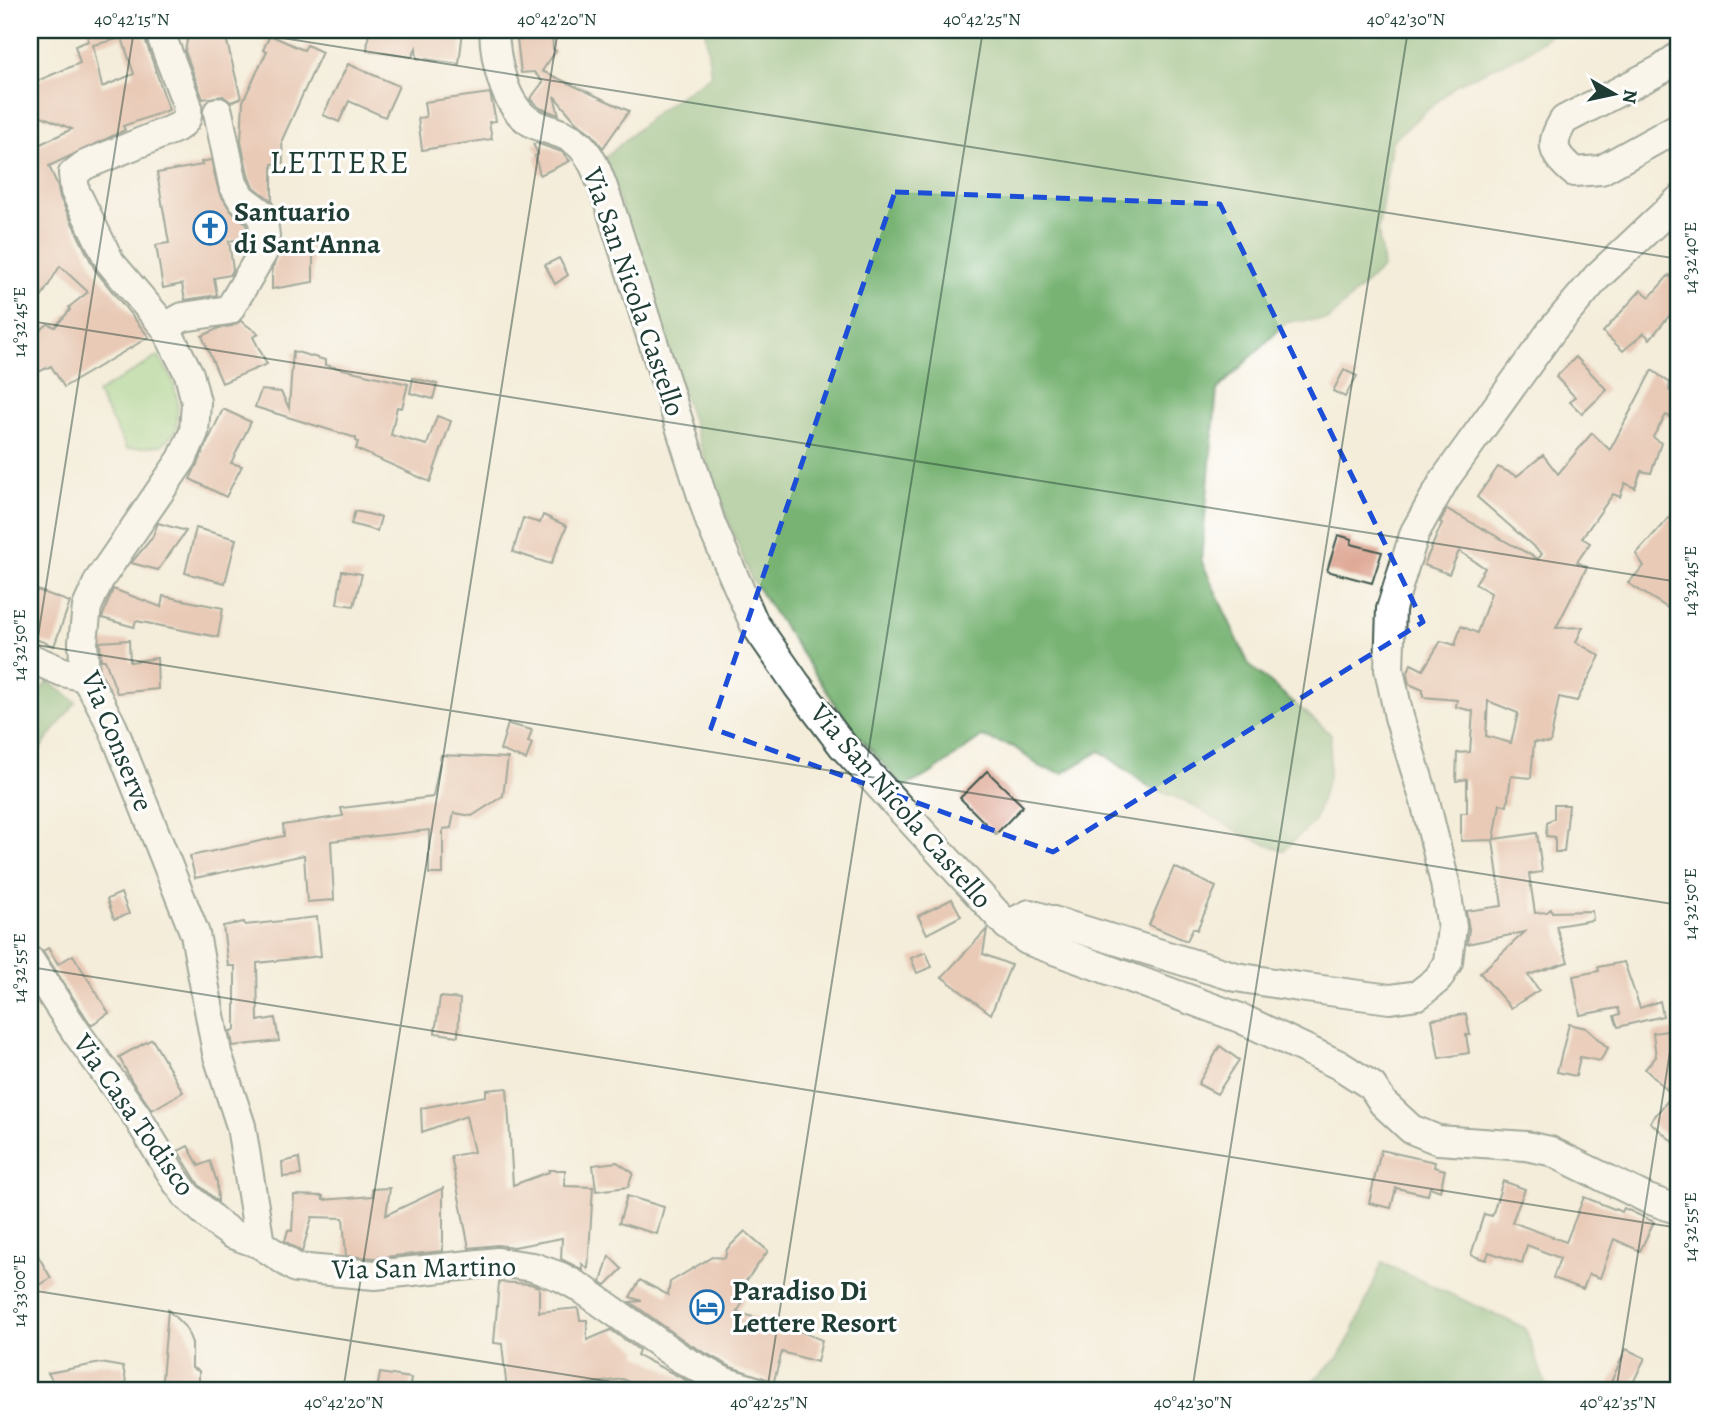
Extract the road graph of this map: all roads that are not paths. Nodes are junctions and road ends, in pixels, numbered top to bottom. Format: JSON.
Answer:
{"nodes":[{"id":1,"x":159,"y":30,"type":"edge"},
{"id":2,"x":494,"y":30,"type":"edge"},
{"id":3,"x":1679,"y":56,"type":"edge"},
{"id":4,"x":218,"y":112,"type":"dead end"},
{"id":5,"x":1679,"y":127,"type":"edge"},
{"id":6,"x":1679,"y":200,"type":"edge"},
{"id":7,"x":165,"y":327,"type":"junction"},
{"id":8,"x":30,"y":658,"type":"edge"},
{"id":9,"x":85,"y":677,"type":"junction"},
{"id":10,"x":1007,"y":925,"type":"junction"},
{"id":11,"x":30,"y":961,"type":"edge"},
{"id":12,"x":1679,"y":1210,"type":"edge"},
{"id":13,"x":260,"y":1244,"type":"junction"},
{"id":14,"x":755,"y":1391,"type":"edge"}],
"edges":[{"from":1,"to":7,"type":"street","name":"Via Conserve"},
{"from":2,"to":10,"type":"street","name":"Via San Nicola Castello"},
{"from":3,"to":5,"type":"street"},
{"from":4,"to":7,"type":"street"},
{"from":6,"to":10,"type":"street"},
{"from":7,"to":9,"type":"street","name":"Via Conserve"},
{"from":8,"to":9,"type":"street"},
{"from":9,"to":13,"type":"street","name":"Via Conserve"},
{"from":10,"to":12,"type":"street","name":"Via San Nicola Castello"},
{"from":11,"to":13,"type":"street","name":"Via Casa Todisco"},
{"from":13,"to":14,"type":"street","name":"Via San Martino"}]}
